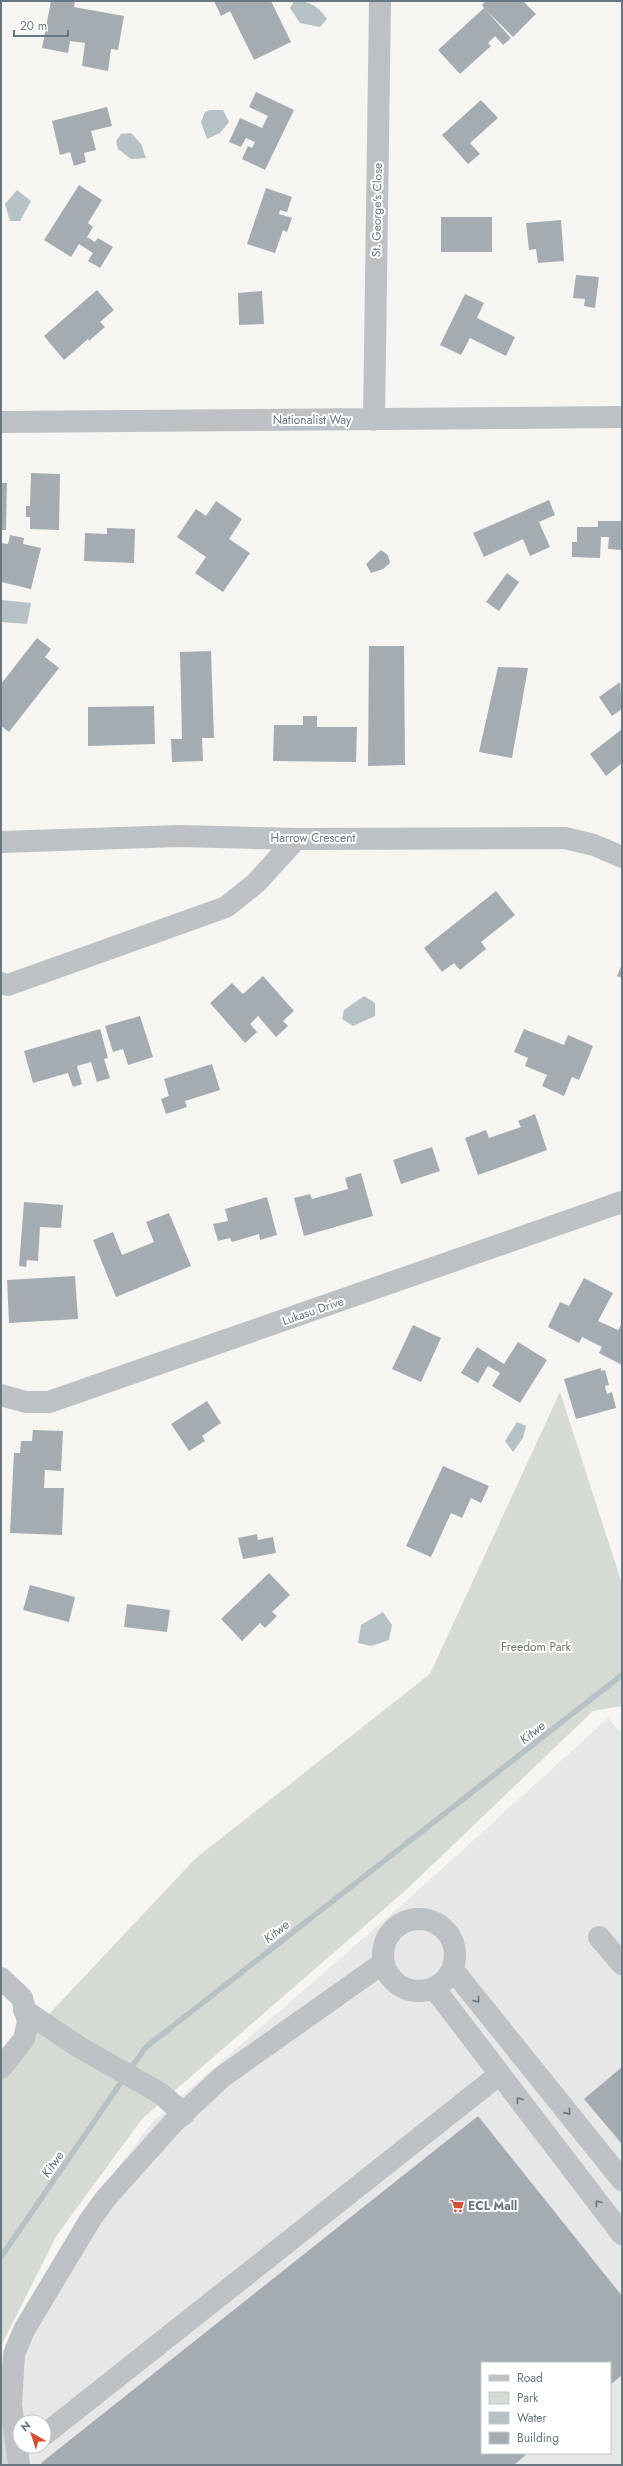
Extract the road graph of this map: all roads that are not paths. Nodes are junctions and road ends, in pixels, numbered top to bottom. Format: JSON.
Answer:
{"nodes":[{"id":1,"x":380,"y":1,"type":"edge"},
{"id":2,"x":622,"y":418,"type":"edge"},
{"id":3,"x":374,"y":420,"type":"junction"},
{"id":4,"x":1,"y":422,"type":"edge"},
{"id":5,"x":296,"y":838,"type":"junction"},
{"id":6,"x":1,"y":842,"type":"edge"},
{"id":7,"x":622,"y":857,"type":"edge"},
{"id":8,"x":1,"y":983,"type":"edge"},
{"id":9,"x":622,"y":1202,"type":"edge"},
{"id":10,"x":1,"y":1395,"type":"edge"},
{"id":11,"x":599,"y":1937,"type":"dead end"},
{"id":12,"x":383,"y":1962,"type":"junction"},
{"id":13,"x":622,"y":1964,"type":"edge"},
{"id":14,"x":453,"y":1970,"type":"junction"},
{"id":15,"x":1,"y":1978,"type":"edge"},
{"id":16,"x":434,"y":1988,"type":"junction"},
{"id":17,"x":24,"y":2010,"type":"junction"},
{"id":18,"x":1,"y":2068,"type":"edge"},
{"id":19,"x":500,"y":2074,"type":"junction"},
{"id":20,"x":184,"y":2114,"type":"junction"},
{"id":21,"x":622,"y":2180,"type":"edge"},
{"id":22,"x":622,"y":2234,"type":"edge"},
{"id":23,"x":52,"y":2429,"type":"edge"},
{"id":24,"x":22,"y":2456,"type":"edge"}],
"edges":[{"from":1,"to":3,"type":"street","name":"St. George's Close"},
{"from":2,"to":3,"type":"street","name":"Nationalist Way"},
{"from":3,"to":4,"type":"street","name":"Nationalist Way"},
{"from":5,"to":6,"type":"street","name":"Harrow Crescent"},
{"from":5,"to":7,"type":"street","name":"Harrow Crescent"},
{"from":5,"to":8,"type":"street"},
{"from":9,"to":10,"type":"street","name":"Lukasu Drive"},
{"from":11,"to":13,"type":"street"},
{"from":12,"to":14,"type":"street"},
{"from":12,"to":16,"type":"street"},
{"from":12,"to":20,"type":"street"},
{"from":14,"to":16,"type":"street"},
{"from":14,"to":21,"type":"street","one_way":true},
{"from":15,"to":17,"type":"street"},
{"from":16,"to":19,"type":"street"},
{"from":17,"to":18,"type":"street"},
{"from":17,"to":20,"type":"street"},
{"from":22,"to":19,"type":"street","one_way":true},
{"from":19,"to":23,"type":"street"},
{"from":20,"to":24,"type":"street"}]}
